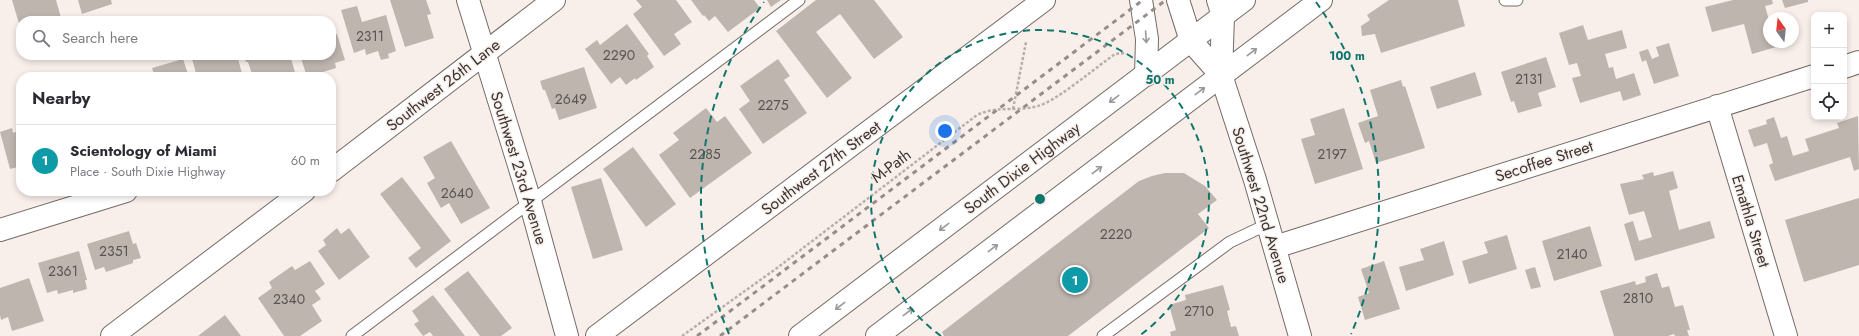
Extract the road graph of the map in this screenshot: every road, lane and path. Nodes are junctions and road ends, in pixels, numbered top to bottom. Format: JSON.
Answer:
{"nodes":[{"id":1,"x":468,"y":0,"type":"edge"},
{"id":2,"x":554,"y":0,"type":"edge"},
{"id":3,"x":799,"y":0,"type":"edge"},
{"id":4,"x":1044,"y":0,"type":"edge"},
{"id":5,"x":1140,"y":0,"type":"edge"},
{"id":6,"x":1178,"y":0,"type":"edge"},
{"id":7,"x":1244,"y":0,"type":"edge"},
{"id":8,"x":1321,"y":0,"type":"edge"},
{"id":9,"x":1505,"y":0,"type":"edge"},
{"id":10,"x":1516,"y":0,"type":"edge"},
{"id":11,"x":1220,"y":8,"type":"edge"},
{"id":12,"x":1191,"y":41,"type":"junction"},
{"id":13,"x":1026,"y":42,"type":"dead end"},
{"id":14,"x":1129,"y":52,"type":"dead end"},
{"id":15,"x":485,"y":53,"type":"junction"},
{"id":16,"x":1859,"y":62,"type":"edge"},
{"id":17,"x":1847,"y":65,"type":"edge"},
{"id":18,"x":1146,"y":75,"type":"junction"},
{"id":19,"x":1221,"y":75,"type":"junction"},
{"id":20,"x":1811,"y":77,"type":"edge"},
{"id":21,"x":1717,"y":106,"type":"junction"},
{"id":22,"x":1013,"y":109,"type":"junction"},
{"id":23,"x":340,"y":157,"type":"edge"},
{"id":24,"x":110,"y":196,"type":"edge"},
{"id":25,"x":297,"y":196,"type":"edge"},
{"id":26,"x":530,"y":201,"type":"junction"},
{"id":27,"x":1268,"y":224,"type":"junction"},
{"id":28,"x":0,"y":230,"type":"edge"},
{"id":29,"x":1275,"y":247,"type":"junction"},
{"id":30,"x":112,"y":336,"type":"edge"},
{"id":31,"x":352,"y":336,"type":"edge"},
{"id":32,"x":567,"y":336,"type":"edge"},
{"id":33,"x":598,"y":336,"type":"edge"},
{"id":34,"x":682,"y":336,"type":"edge"},
{"id":35,"x":800,"y":336,"type":"edge"},
{"id":36,"x":877,"y":336,"type":"edge"},
{"id":37,"x":1103,"y":336,"type":"edge"},
{"id":38,"x":1300,"y":336,"type":"edge"},
{"id":39,"x":1786,"y":336,"type":"edge"}],
"edges":[{"from":1,"to":15,"type":"main road","name":"Southwest 23rd Avenue"},
{"from":2,"to":15,"type":"main road","name":"Southwest 26th Lane"},
{"from":3,"to":26,"type":"lane"},
{"from":4,"to":33,"type":"main road","name":"Southwest 27th Street"},
{"from":5,"to":18,"type":"main road","one_way":true},
{"from":6,"to":12,"type":"main road","name":"Southwest 22nd Avenue"},
{"from":7,"to":11,"type":"main road","name":"South Dixie Highway"},
{"from":19,"to":8,"type":"main road","one_way":true},
{"from":9,"to":10,"type":"lane"},
{"from":11,"to":12,"type":"main road","name":"South Dixie Highway"},
{"from":11,"to":19,"type":"main road","name":"Southwest 22nd Avenue"},
{"from":12,"to":18,"type":"main road","name":"South Dixie Highway"},
{"from":12,"to":19,"type":"main road","name":"Southwest 22nd Avenue"},
{"from":13,"to":22,"type":"path"},
{"from":14,"to":22,"type":"path","name":"M-Path"},
{"from":15,"to":23,"type":"main road","name":"Southwest 26th Lane"},
{"from":15,"to":26,"type":"main road","name":"Southwest 23rd Avenue"},
{"from":16,"to":17,"type":"main road"},
{"from":18,"to":35,"type":"main road","name":"South Dixie Highway","one_way":true},
{"from":19,"to":27,"type":"main road","name":"Southwest 22nd Avenue"},
{"from":36,"to":19,"type":"main road","one_way":true},
{"from":20,"to":21,"type":"main road","name":"Secoffee Street"},
{"from":21,"to":29,"type":"main road","name":"Secoffee Street"},
{"from":21,"to":39,"type":"main road","name":"Emathla Street"},
{"from":22,"to":34,"type":"path","name":"M-Path"},
{"from":24,"to":28,"type":"main road"},
{"from":25,"to":30,"type":"main road"},
{"from":26,"to":31,"type":"lane"},
{"from":26,"to":32,"type":"main road","name":"Southwest 23rd Avenue"},
{"from":27,"to":29,"type":"main road","name":"Southwest 22nd Avenue"},
{"from":27,"to":37,"type":"lane"},
{"from":29,"to":38,"type":"main road","name":"Southwest 22nd Avenue"}]}
